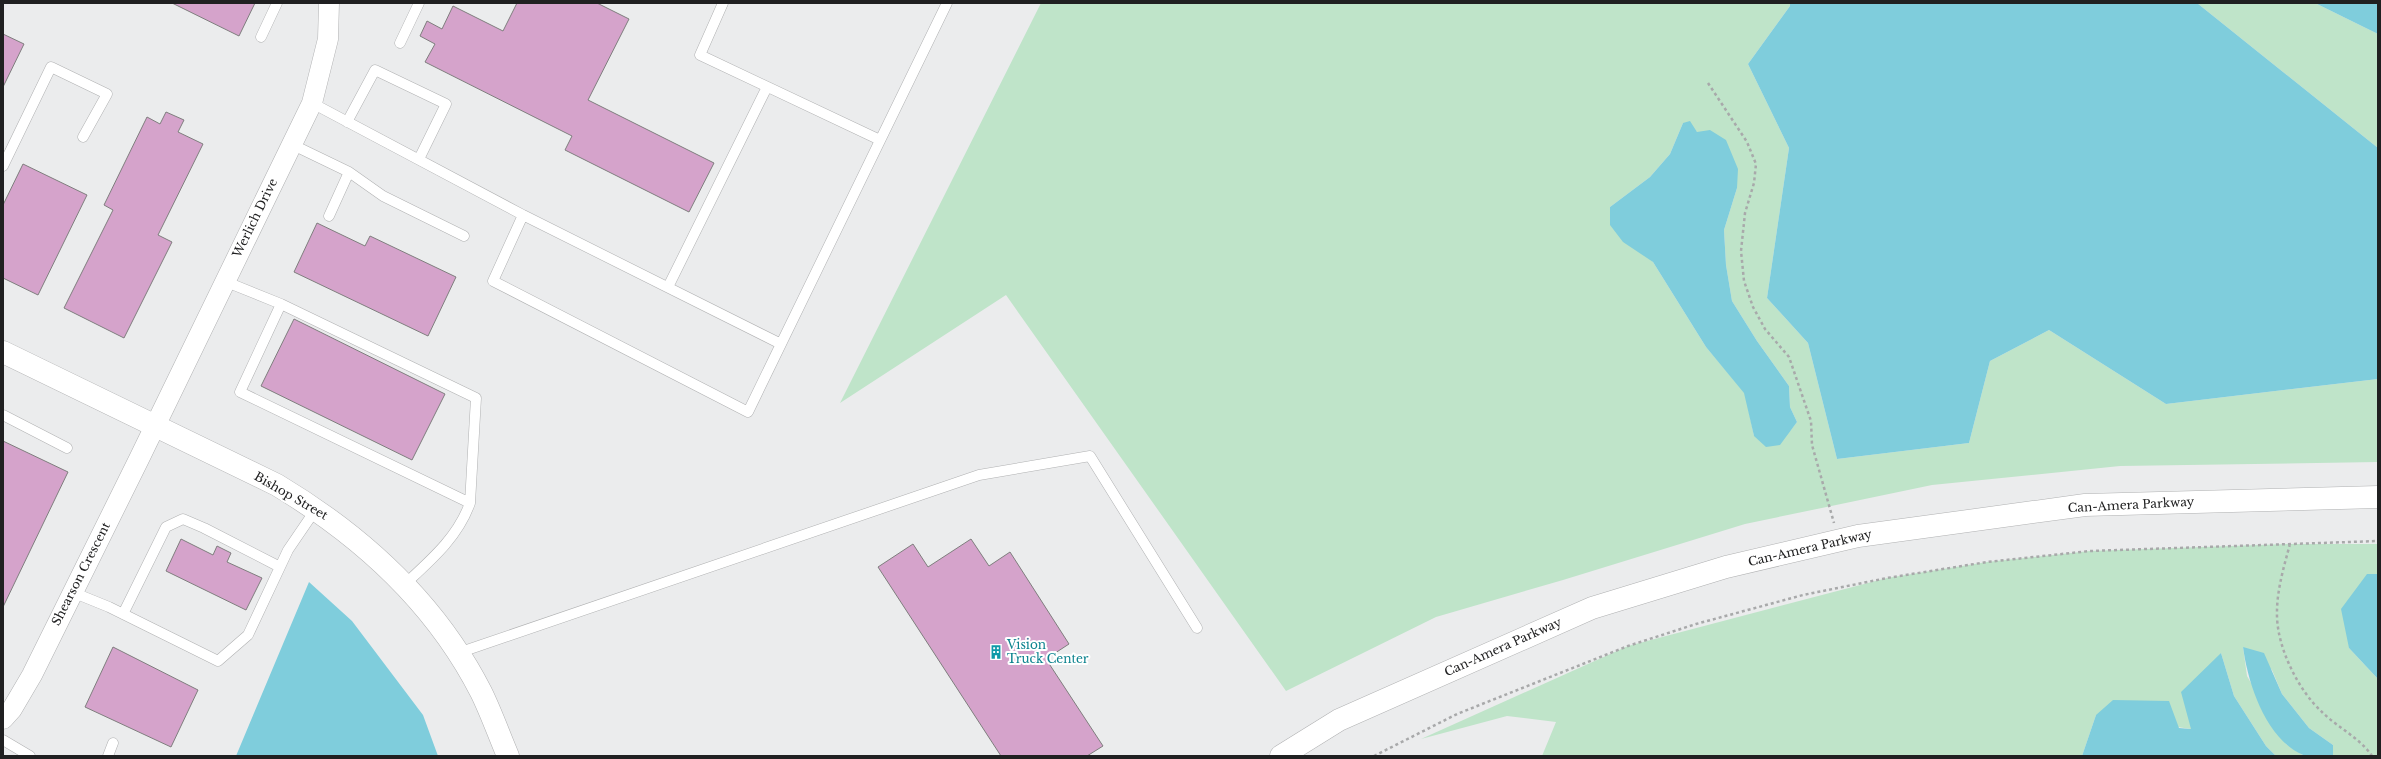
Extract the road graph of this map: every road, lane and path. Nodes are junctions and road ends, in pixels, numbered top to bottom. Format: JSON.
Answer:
{"nodes":[{"id":1,"x":277,"y":3,"type":"edge"},
{"id":2,"x":328,"y":3,"type":"edge"},
{"id":3,"x":419,"y":3,"type":"edge"},
{"id":4,"x":723,"y":3,"type":"edge"},
{"id":5,"x":947,"y":3,"type":"edge"},
{"id":6,"x":261,"y":37,"type":"dead end"},
{"id":7,"x":400,"y":43,"type":"dead end"},
{"id":8,"x":1708,"y":83,"type":"dead end"},
{"id":9,"x":767,"y":87,"type":"junction"},
{"id":10,"x":312,"y":103,"type":"junction"},
{"id":11,"x":347,"y":122,"type":"junction"},
{"id":12,"x":83,"y":137,"type":"dead end"},
{"id":13,"x":880,"y":140,"type":"junction"},
{"id":14,"x":291,"y":144,"type":"junction"},
{"id":15,"x":419,"y":159,"type":"junction"},
{"id":16,"x":3,"y":166,"type":"edge"},
{"id":17,"x":349,"y":172,"type":"junction"},
{"id":18,"x":523,"y":214,"type":"junction"},
{"id":19,"x":329,"y":216,"type":"dead end"},
{"id":20,"x":464,"y":236,"type":"dead end"},
{"id":21,"x":224,"y":281,"type":"junction"},
{"id":22,"x":668,"y":287,"type":"junction"},
{"id":23,"x":281,"y":304,"type":"junction"},
{"id":24,"x":781,"y":344,"type":"junction"},
{"id":25,"x":3,"y":352,"type":"edge"},
{"id":26,"x":3,"y":415,"type":"edge"},
{"id":27,"x":155,"y":426,"type":"junction"},
{"id":28,"x":67,"y":448,"type":"dead end"},
{"id":29,"x":2378,"y":497,"type":"edge"},
{"id":30,"x":470,"y":503,"type":"junction"},
{"id":31,"x":316,"y":509,"type":"junction"},
{"id":32,"x":1839,"y":541,"type":"junction"},
{"id":33,"x":2378,"y":541,"type":"edge"},
{"id":34,"x":2290,"y":544,"type":"junction"},
{"id":35,"x":280,"y":567,"type":"junction"},
{"id":36,"x":405,"y":584,"type":"junction"},
{"id":37,"x":72,"y":592,"type":"junction"},
{"id":38,"x":123,"y":614,"type":"junction"},
{"id":39,"x":1198,"y":628,"type":"dead end"},
{"id":40,"x":458,"y":653,"type":"junction"},
{"id":41,"x":3,"y":719,"type":"edge"},
{"id":42,"x":3,"y":740,"type":"edge"},
{"id":43,"x":113,"y":743,"type":"dead end"},
{"id":44,"x":30,"y":756,"type":"edge"},
{"id":45,"x":108,"y":756,"type":"edge"},
{"id":46,"x":508,"y":756,"type":"edge"},
{"id":47,"x":1281,"y":756,"type":"edge"},
{"id":48,"x":1374,"y":756,"type":"edge"},
{"id":49,"x":2372,"y":756,"type":"edge"}],
"edges":[{"from":1,"to":6,"type":"lane"},
{"from":2,"to":10,"type":"street","name":"Werlich Drive"},
{"from":3,"to":7,"type":"lane"},
{"from":4,"to":9,"type":"lane"},
{"from":5,"to":13,"type":"lane"},
{"from":8,"to":32,"type":"path"},
{"from":9,"to":13,"type":"lane"},
{"from":9,"to":22,"type":"lane"},
{"from":10,"to":11,"type":"lane"},
{"from":10,"to":14,"type":"street","name":"Werlich Drive"},
{"from":11,"to":15,"type":"lane"},
{"from":11,"to":15,"type":"lane"},
{"from":12,"to":16,"type":"lane"},
{"from":13,"to":24,"type":"lane"},
{"from":14,"to":17,"type":"lane"},
{"from":14,"to":21,"type":"street","name":"Werlich Drive"},
{"from":15,"to":18,"type":"lane"},
{"from":17,"to":19,"type":"lane"},
{"from":17,"to":20,"type":"lane"},
{"from":18,"to":22,"type":"lane"},
{"from":18,"to":24,"type":"lane"},
{"from":21,"to":23,"type":"lane"},
{"from":21,"to":27,"type":"street","name":"Werlich Drive"},
{"from":22,"to":24,"type":"lane"},
{"from":23,"to":30,"type":"lane"},
{"from":23,"to":30,"type":"lane"},
{"from":25,"to":27,"type":"main road","name":"Bishop Street"},
{"from":26,"to":28,"type":"lane"},
{"from":27,"to":31,"type":"main road","name":"Bishop Street"},
{"from":27,"to":37,"type":"street","name":"Shearson Crescent"},
{"from":29,"to":32,"type":"main road","name":"Can-Amera Parkway"},
{"from":30,"to":36,"type":"lane"},
{"from":31,"to":35,"type":"lane"},
{"from":31,"to":36,"type":"main road","name":"Bishop Street"},
{"from":32,"to":47,"type":"main road","name":"Can-Amera Parkway"},
{"from":33,"to":34,"type":"path"},
{"from":34,"to":48,"type":"path"},
{"from":34,"to":49,"type":"path"},
{"from":35,"to":38,"type":"lane"},
{"from":35,"to":38,"type":"lane"},
{"from":36,"to":40,"type":"main road","name":"Bishop Street"},
{"from":37,"to":38,"type":"lane"},
{"from":37,"to":41,"type":"street","name":"Shearson Crescent"},
{"from":39,"to":40,"type":"lane"},
{"from":40,"to":46,"type":"main road","name":"Bishop Street"},
{"from":42,"to":44,"type":"lane"},
{"from":43,"to":45,"type":"lane"}]}
